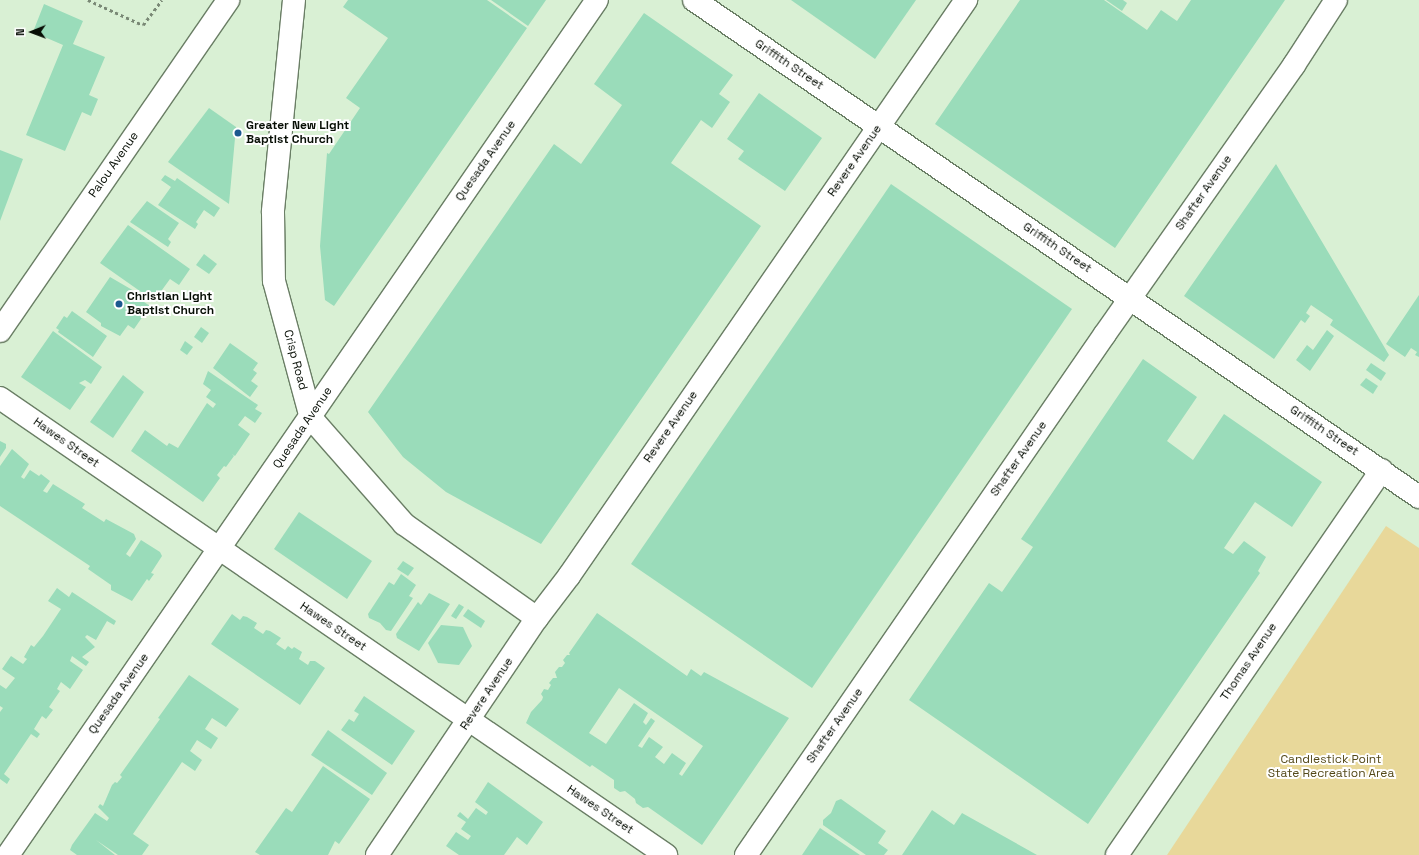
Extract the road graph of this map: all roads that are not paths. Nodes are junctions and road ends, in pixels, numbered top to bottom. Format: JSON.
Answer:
{"nodes":[{"id":1,"x":228,"y":0,"type":"edge"},
{"id":2,"x":294,"y":0,"type":"edge"},
{"id":3,"x":597,"y":0,"type":"edge"},
{"id":4,"x":694,"y":0,"type":"edge"},
{"id":5,"x":966,"y":0,"type":"edge"},
{"id":6,"x":1336,"y":0,"type":"edge"},
{"id":7,"x":879,"y":126,"type":"junction"},
{"id":8,"x":1130,"y":298,"type":"junction"},
{"id":9,"x":0,"y":331,"type":"edge"},
{"id":10,"x":0,"y":398,"type":"edge"},
{"id":11,"x":311,"y":418,"type":"junction"},
{"id":12,"x":1382,"y":470,"type":"junction"},
{"id":13,"x":1419,"y":496,"type":"edge"},
{"id":14,"x":219,"y":549,"type":"junction"},
{"id":15,"x":537,"y":618,"type":"junction"},
{"id":16,"x":470,"y":720,"type":"junction"},
{"id":17,"x":8,"y":855,"type":"edge"},
{"id":18,"x":377,"y":855,"type":"edge"},
{"id":19,"x":666,"y":855,"type":"edge"},
{"id":20,"x":746,"y":855,"type":"edge"},
{"id":21,"x":1117,"y":855,"type":"edge"}],
"edges":[{"from":1,"to":9,"type":"street","name":"Palou Avenue"},
{"from":2,"to":11,"type":"street","name":"Crisp Road"},
{"from":3,"to":11,"type":"street","name":"Quesada Avenue"},
{"from":4,"to":7,"type":"street","name":"Griffith Street"},
{"from":5,"to":7,"type":"street","name":"Revere Avenue"},
{"from":6,"to":8,"type":"street","name":"Shafter Avenue"},
{"from":7,"to":8,"type":"street","name":"Griffith Street"},
{"from":7,"to":15,"type":"street","name":"Revere Avenue"},
{"from":8,"to":12,"type":"street","name":"Griffith Street"},
{"from":8,"to":20,"type":"street","name":"Shafter Avenue"},
{"from":10,"to":14,"type":"street","name":"Hawes Street"},
{"from":11,"to":14,"type":"street","name":"Quesada Avenue"},
{"from":11,"to":15,"type":"street","name":"Crisp Road"},
{"from":12,"to":13,"type":"street","name":"Griffith Street"},
{"from":12,"to":21,"type":"street","name":"Thomas Avenue"},
{"from":14,"to":16,"type":"street","name":"Hawes Street"},
{"from":14,"to":17,"type":"street","name":"Quesada Avenue"},
{"from":15,"to":16,"type":"street","name":"Revere Avenue"},
{"from":16,"to":18,"type":"street","name":"Revere Avenue"},
{"from":16,"to":19,"type":"street","name":"Hawes Street"}]}
